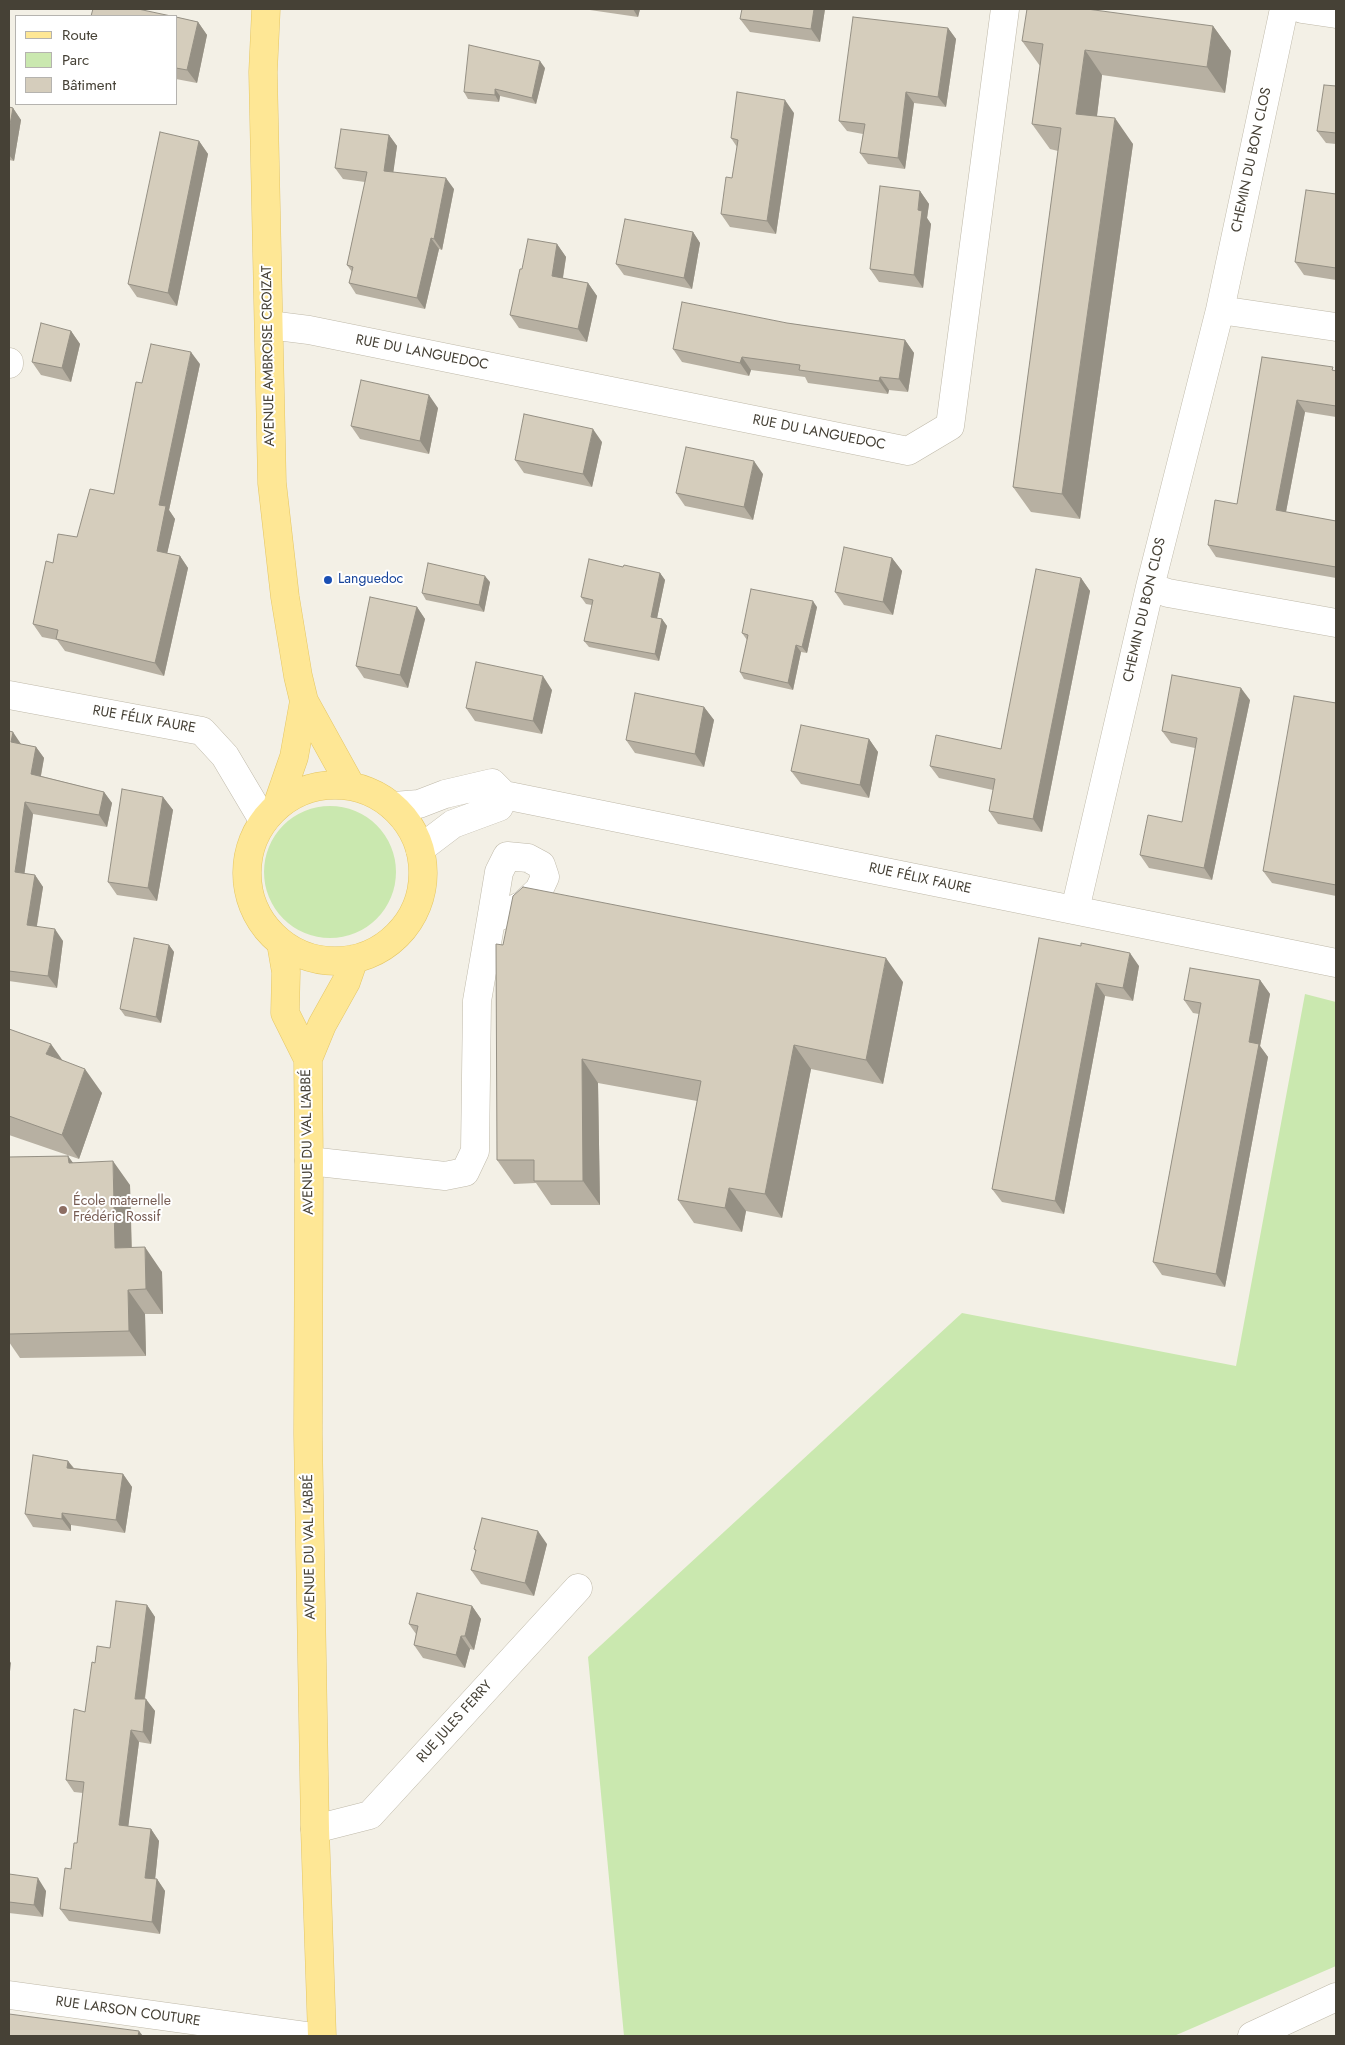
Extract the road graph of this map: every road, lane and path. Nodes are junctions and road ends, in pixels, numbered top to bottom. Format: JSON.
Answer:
{"nodes":[{"id":1,"x":266,"y":9,"type":"edge"},
{"id":2,"x":1006,"y":9,"type":"edge"},
{"id":3,"x":1284,"y":9,"type":"edge"},
{"id":4,"x":1302,"y":9,"type":"edge"},
{"id":5,"x":1336,"y":14,"type":"edge"},
{"id":6,"x":1220,"y":310,"type":"junction"},
{"id":7,"x":269,"y":325,"type":"junction"},
{"id":8,"x":1336,"y":327,"type":"edge"},
{"id":9,"x":1150,"y":587,"type":"junction"},
{"id":10,"x":1336,"y":623,"type":"edge"},
{"id":11,"x":9,"y":695,"type":"edge"},
{"id":12,"x":304,"y":701,"type":"junction"},
{"id":13,"x":351,"y":786,"type":"junction"},
{"id":14,"x":504,"y":795,"type":"junction"},
{"id":15,"x":394,"y":806,"type":"junction"},
{"id":16,"x":270,"y":813,"type":"junction"},
{"id":17,"x":420,"y":849,"type":"junction"},
{"id":18,"x":1075,"y":910,"type":"junction"},
{"id":19,"x":491,"y":920,"type":"dead end"},
{"id":20,"x":281,"y":943,"type":"junction"},
{"id":21,"x":354,"y":959,"type":"junction"},
{"id":22,"x":1336,"y":964,"type":"edge"},
{"id":23,"x":308,"y":1059,"type":"junction"},
{"id":24,"x":310,"y":1161,"type":"junction"},
{"id":25,"x":578,"y":1588,"type":"dead end"},
{"id":26,"x":315,"y":1828,"type":"junction"},
{"id":27,"x":9,"y":1995,"type":"edge"},
{"id":28,"x":1336,"y":1997,"type":"edge"},
{"id":29,"x":307,"y":2036,"type":"edge"},
{"id":30,"x":322,"y":2036,"type":"edge"},
{"id":31,"x":1252,"y":2036,"type":"edge"}],
"edges":[{"from":1,"to":7,"type":"main road","name":"AVENUE AMBROISE CROIZAT"},
{"from":2,"to":7,"type":"street","name":"RUE DU LANGUEDOC"},
{"from":3,"to":6,"type":"street","name":"CHEMIN DU BON CLOS"},
{"from":4,"to":5,"type":"street"},
{"from":6,"to":8,"type":"street"},
{"from":6,"to":9,"type":"street","name":"CHEMIN DU BON CLOS"},
{"from":7,"to":12,"type":"main road","name":"AVENUE AMBROISE CROIZAT"},
{"from":9,"to":10,"type":"street"},
{"from":9,"to":18,"type":"street","name":"CHEMIN DU BON CLOS"},
{"from":11,"to":16,"type":"street","name":"RUE FÉLIX FAURE"},
{"from":12,"to":13,"type":"main road","name":"AVENUE AMBROISE CROIZAT"},
{"from":12,"to":16,"type":"main road","name":"AVENUE AMBROISE CROIZAT"},
{"from":13,"to":15,"type":"main road"},
{"from":13,"to":16,"type":"main road"},
{"from":14,"to":15,"type":"street","name":"RUE FÉLIX FAURE"},
{"from":14,"to":17,"type":"street"},
{"from":14,"to":18,"type":"street","name":"RUE FÉLIX FAURE"},
{"from":15,"to":17,"type":"main road"},
{"from":16,"to":20,"type":"main road"},
{"from":17,"to":21,"type":"main road"},
{"from":18,"to":22,"type":"street","name":"RUE FÉLIX FAURE"},
{"from":19,"to":24,"type":"street"},
{"from":20,"to":21,"type":"main road"},
{"from":20,"to":23,"type":"main road","name":"AVENUE DU VAL L'ABBÉ"},
{"from":21,"to":23,"type":"main road","name":"AVENUE DU VAL L'ABBÉ"},
{"from":23,"to":24,"type":"main road","name":"AVENUE DU VAL L'ABBÉ"},
{"from":24,"to":26,"type":"main road","name":"AVENUE DU VAL L'ABBÉ"},
{"from":25,"to":26,"type":"street","name":"RUE JULES FERRY"},
{"from":26,"to":30,"type":"main road","name":"AVENUE DU VAL L'ABBÉ"},
{"from":27,"to":29,"type":"street","name":"RUE LARSON COUTURE"},
{"from":28,"to":31,"type":"street"}]}
